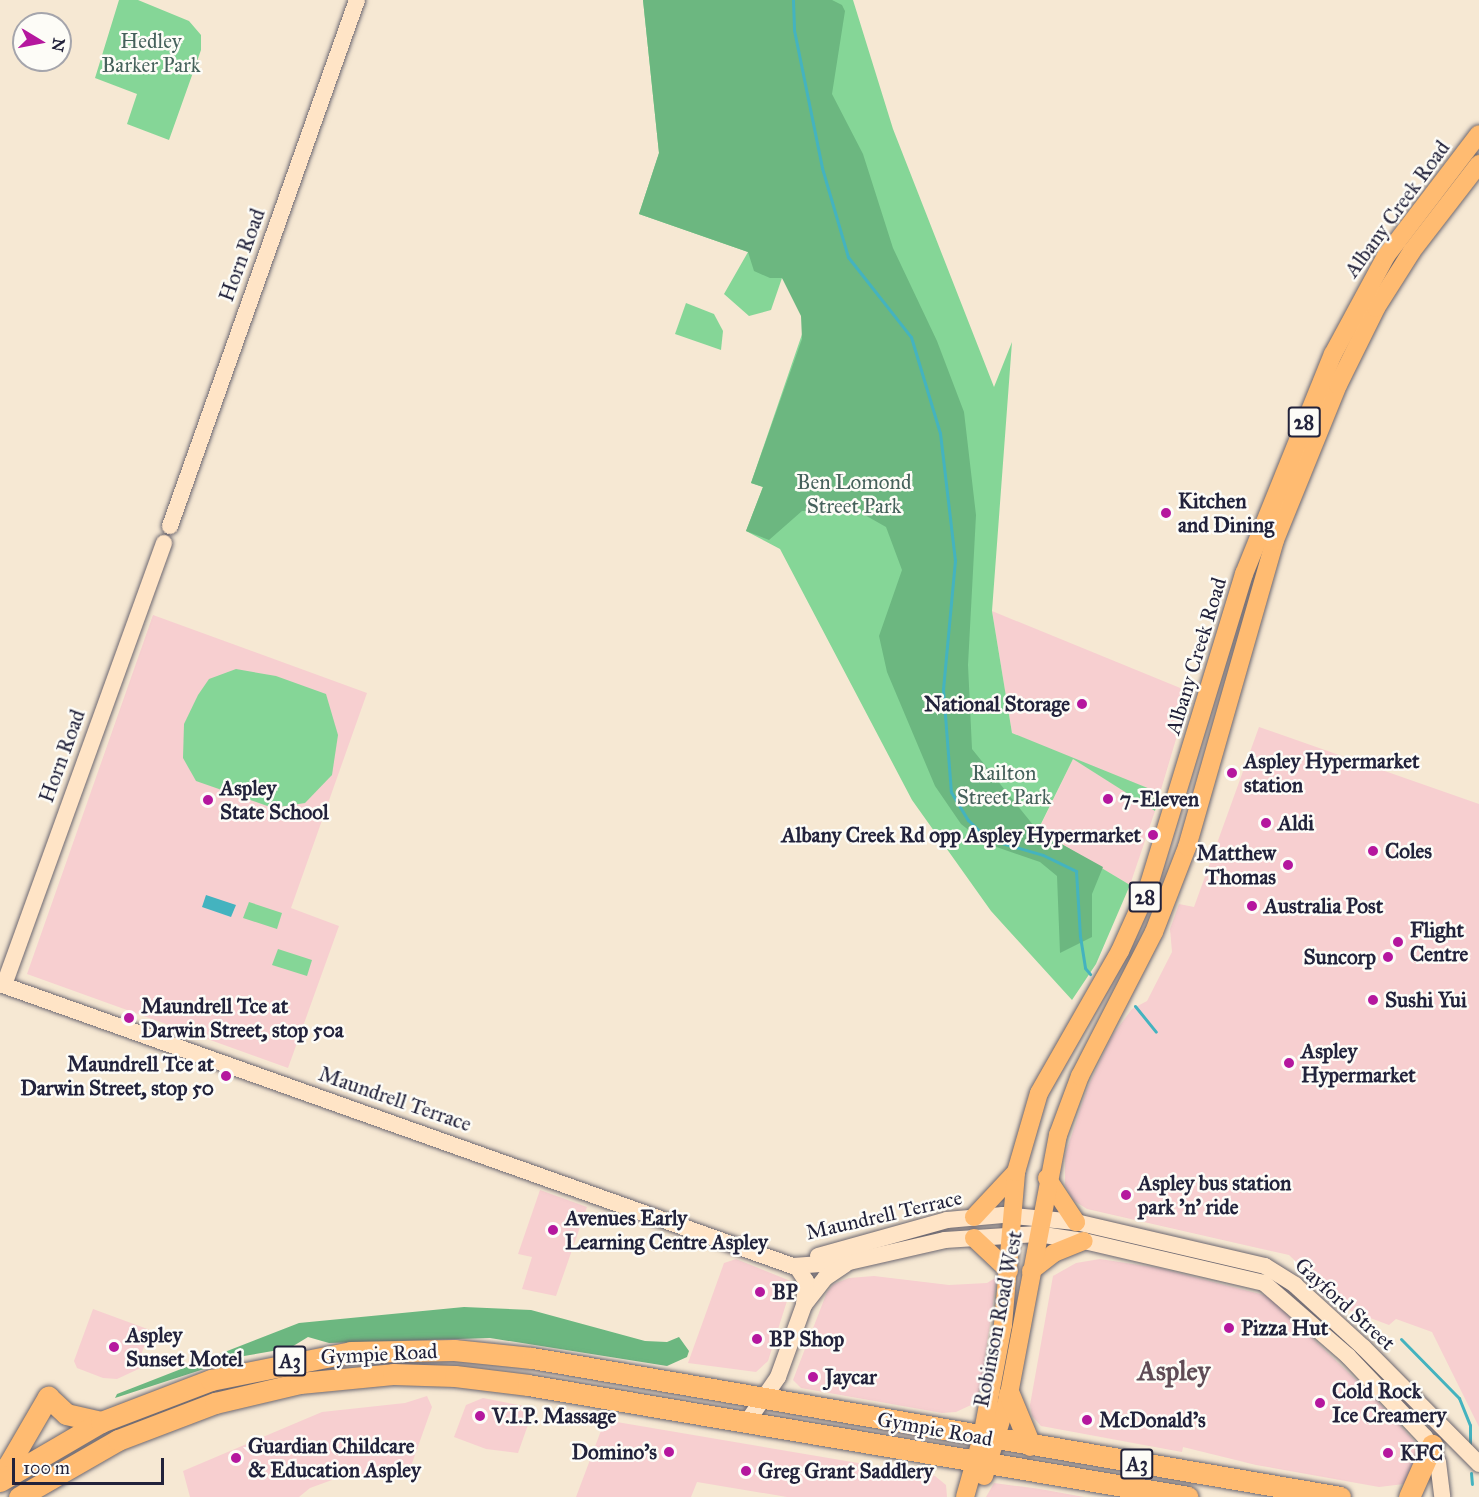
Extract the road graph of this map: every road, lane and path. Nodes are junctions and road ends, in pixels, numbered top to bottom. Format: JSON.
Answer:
{"nodes":[{"id":1,"x":357,"y":0,"type":"edge"},
{"id":2,"x":1479,"y":134,"type":"edge"},
{"id":3,"x":1479,"y":164,"type":"edge"},
{"id":4,"x":2,"y":985,"type":"edge"},
{"id":5,"x":1016,"y":1172,"type":"junction"},
{"id":6,"x":1047,"y":1178,"type":"junction"},
{"id":7,"x":1011,"y":1216,"type":"junction"},
{"id":8,"x":974,"y":1217,"type":"junction"},
{"id":9,"x":1076,"y":1222,"type":"junction"},
{"id":10,"x":1038,"y":1226,"type":"junction"},
{"id":11,"x":1010,"y":1234,"type":"junction"},
{"id":12,"x":974,"y":1238,"type":"junction"},
{"id":13,"x":1084,"y":1241,"type":"junction"},
{"id":14,"x":775,"y":1256,"type":"junction"},
{"id":15,"x":849,"y":1262,"type":"junction"},
{"id":16,"x":797,"y":1267,"type":"junction"},
{"id":17,"x":1009,"y":1271,"type":"junction"},
{"id":18,"x":1031,"y":1271,"type":"junction"},
{"id":19,"x":804,"y":1305,"type":"junction"},
{"id":20,"x":532,"y":1358,"type":"junction"},
{"id":21,"x":528,"y":1385,"type":"junction"},
{"id":22,"x":1009,"y":1394,"type":"junction"},
{"id":23,"x":763,"y":1400,"type":"junction"},
{"id":24,"x":101,"y":1422,"type":"junction"},
{"id":25,"x":747,"y":1422,"type":"junction"},
{"id":26,"x":989,"y":1439,"type":"junction"},
{"id":27,"x":1030,"y":1445,"type":"junction"},
{"id":28,"x":1432,"y":1445,"type":"junction"},
{"id":29,"x":982,"y":1461,"type":"junction"},
{"id":30,"x":1479,"y":1464,"type":"edge"},
{"id":31,"x":4,"y":1478,"type":"edge"},
{"id":32,"x":19,"y":1497,"type":"edge"},
{"id":33,"x":965,"y":1497,"type":"edge"},
{"id":34,"x":976,"y":1497,"type":"edge"},
{"id":35,"x":1188,"y":1497,"type":"edge"},
{"id":36,"x":1340,"y":1497,"type":"edge"},
{"id":37,"x":1409,"y":1497,"type":"edge"},
{"id":38,"x":1442,"y":1497,"type":"edge"}],
"edges":[{"from":1,"to":4,"type":"main road","name":"Horn Road"},
{"from":2,"to":5,"type":"main road","name":"Albany Creek Road","number":"28"},
{"from":3,"to":6,"type":"main road","name":"Albany Creek Road","number":"28"},
{"from":4,"to":14,"type":"main road","name":"Maundrell Terrace"},
{"from":5,"to":7,"type":"main road","name":"Albany Creek Road","number":"28"},
{"from":5,"to":8,"type":"main road"},
{"from":6,"to":9,"type":"main road"},
{"from":6,"to":10,"type":"main road","name":"Albany Creek Road","number":"28"},
{"from":7,"to":8,"type":"main road","name":"Maundrell Terrace"},
{"from":7,"to":10,"type":"main road","name":"Maundrell Terrace"},
{"from":7,"to":11,"type":"main road","name":"Robinson Road West","number":"28"},
{"from":8,"to":14,"type":"main road","name":"Maundrell Terrace"},
{"from":9,"to":10,"type":"main road","name":"Gayford Street"},
{"from":9,"to":30,"type":"main road","name":"Gayford Street"},
{"from":10,"to":11,"type":"main road","name":"Maundrell Terrace"},
{"from":10,"to":13,"type":"main road","name":"Gayford Street"},
{"from":10,"to":18,"type":"main road","name":"Robinson Road West","number":"28"},
{"from":11,"to":12,"type":"main road","name":"Maundrell Terrace"},
{"from":11,"to":17,"type":"main road","name":"Robinson Road West","number":"28"},
{"from":12,"to":15,"type":"main road","name":"Maundrell Terrace"},
{"from":12,"to":17,"type":"main road"},
{"from":13,"to":18,"type":"main road"},
{"from":13,"to":28,"type":"main road","name":"Gayford Street"},
{"from":14,"to":16,"type":"main road","name":"Maundrell Terrace"},
{"from":15,"to":16,"type":"main road","name":"Maundrell Terrace"},
{"from":15,"to":19,"type":"main road"},
{"from":16,"to":19,"type":"main road"},
{"from":17,"to":26,"type":"main road","name":"Robinson Road West","number":"28"},
{"from":18,"to":22,"type":"main road","name":"Robinson Road West","number":"28"},
{"from":19,"to":23,"type":"main road"},
{"from":20,"to":21,"type":"highway"},
{"from":20,"to":23,"type":"highway","name":"Gympie Road","number":"A3"},
{"from":20,"to":24,"type":"highway","name":"Gympie Road","number":"A3"},
{"from":21,"to":25,"type":"highway","name":"Gympie Road","number":"A3"},
{"from":21,"to":32,"type":"highway","name":"Gympie Road","number":"A3"},
{"from":22,"to":26,"type":"main road","name":"Robinson Road West","number":"28"},
{"from":22,"to":27,"type":"highway"},
{"from":23,"to":25,"type":"main road"},
{"from":23,"to":26,"type":"highway","name":"Gympie Road","number":"A3"},
{"from":24,"to":31,"type":"highway","name":"Gympie Road","number":"A3"},
{"from":24,"to":31,"type":"highway"},
{"from":25,"to":29,"type":"highway","name":"Gympie Road","number":"A3"},
{"from":26,"to":27,"type":"highway","name":"Gympie Road","number":"A3"},
{"from":26,"to":29,"type":"main road","name":"Robinson Road West","number":"28"},
{"from":27,"to":36,"type":"highway","name":"Gympie Road","number":"A3"},
{"from":28,"to":37,"type":"highway"},
{"from":28,"to":38,"type":"main road"},
{"from":29,"to":33,"type":"main road","name":"Robinson Road West","number":"28"},
{"from":29,"to":34,"type":"main road","name":"Robinson Road West","number":"28"},
{"from":29,"to":35,"type":"highway","name":"Gympie Road","number":"A3"}]}
